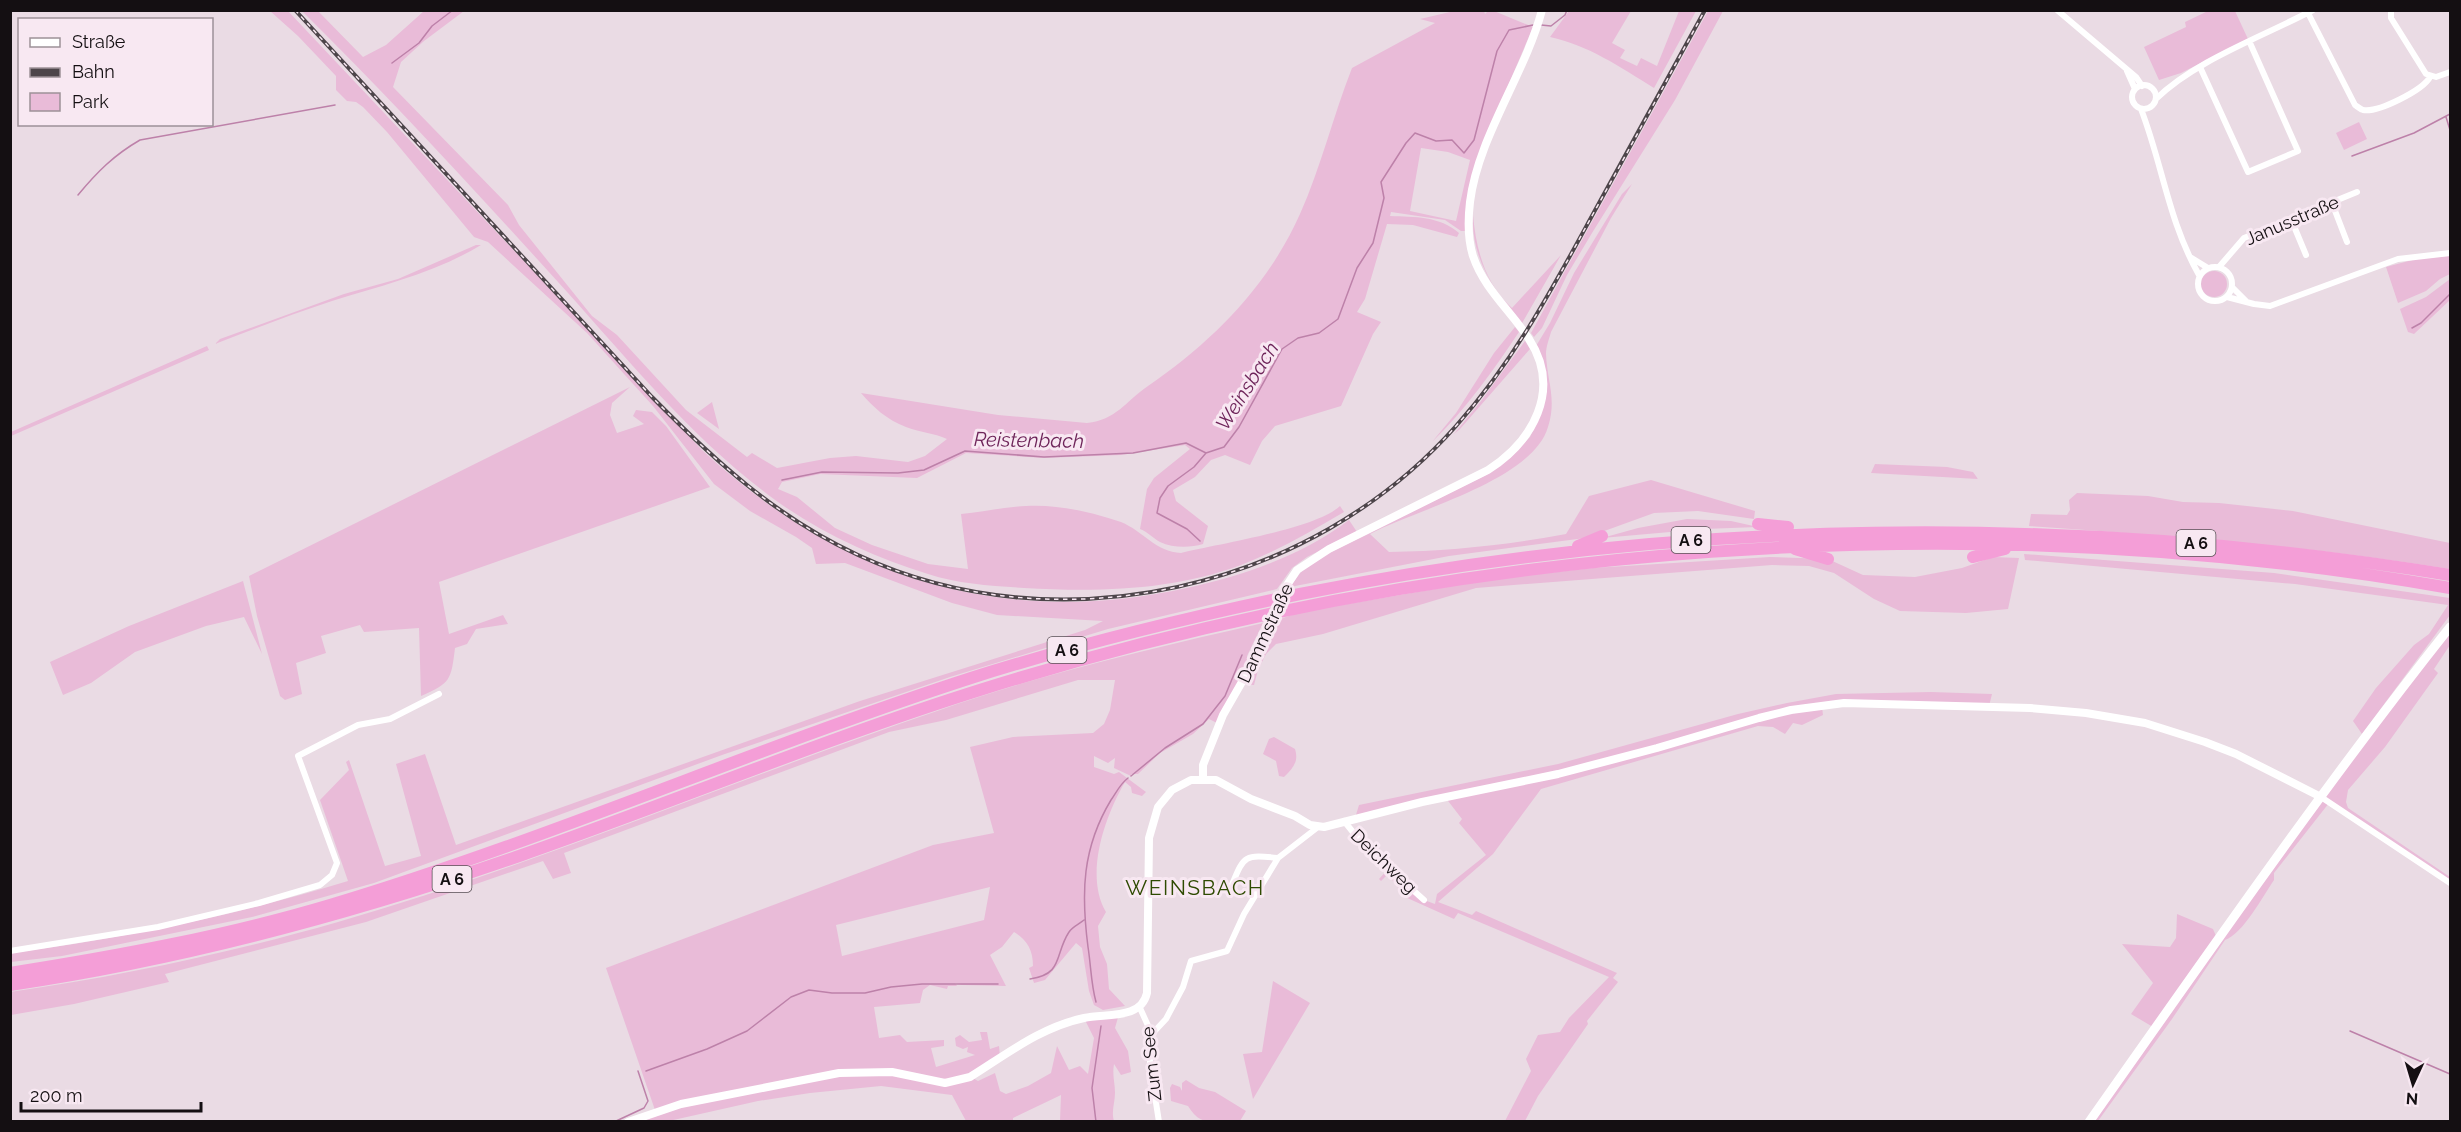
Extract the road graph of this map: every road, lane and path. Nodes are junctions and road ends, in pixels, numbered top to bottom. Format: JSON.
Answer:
{"nodes":[{"id":1,"x":2057,"y":10,"type":"edge"},
{"id":2,"x":2391,"y":10,"type":"edge"},
{"id":3,"x":2311,"y":12,"type":"edge"},
{"id":4,"x":1541,"y":15,"type":"edge"},
{"id":5,"x":2250,"y":43,"type":"junction"},
{"id":6,"x":2200,"y":66,"type":"junction"},
{"id":7,"x":2127,"y":70,"type":"junction"},
{"id":8,"x":2451,"y":72,"type":"edge"},
{"id":9,"x":2430,"y":76,"type":"junction"},
{"id":10,"x":2170,"y":84,"type":"junction"},
{"id":11,"x":2142,"y":86,"type":"junction"},
{"id":12,"x":2152,"y":88,"type":"junction"},
{"id":13,"x":2135,"y":89,"type":"junction"},
{"id":14,"x":2156,"y":99,"type":"junction"},
{"id":15,"x":2151,"y":107,"type":"junction"},
{"id":16,"x":2141,"y":109,"type":"junction"},
{"id":17,"x":2150,"y":127,"type":"junction"},
{"id":18,"x":2357,"y":192,"type":"dead end"},
{"id":19,"x":2332,"y":202,"type":"junction"},
{"id":20,"x":2291,"y":219,"type":"junction"},
{"id":21,"x":2347,"y":242,"type":"dead end"},
{"id":22,"x":2232,"y":253,"type":"junction"},
{"id":23,"x":2451,"y":253,"type":"edge"},
{"id":24,"x":2306,"y":255,"type":"dead end"},
{"id":25,"x":2189,"y":257,"type":"junction"},
{"id":26,"x":2219,"y":267,"type":"junction"},
{"id":27,"x":2208,"y":268,"type":"junction"},
{"id":28,"x":2228,"y":272,"type":"junction"},
{"id":29,"x":2199,"y":275,"type":"junction"},
{"id":30,"x":2232,"y":287,"type":"junction"},
{"id":31,"x":2227,"y":297,"type":"junction"},
{"id":32,"x":2246,"y":302,"type":"junction"},
{"id":33,"x":1758,"y":524,"type":"dead end"},
{"id":34,"x":1813,"y":532,"type":"junction"},
{"id":35,"x":1602,"y":536,"type":"dead end"},
{"id":36,"x":2012,"y":546,"type":"junction"},
{"id":37,"x":1789,"y":547,"type":"junction"},
{"id":38,"x":1569,"y":551,"type":"junction"},
{"id":39,"x":1973,"y":557,"type":"dead end"},
{"id":40,"x":1828,"y":559,"type":"dead end"},
{"id":41,"x":2451,"y":575,"type":"edge"},
{"id":42,"x":2451,"y":588,"type":"edge"},
{"id":43,"x":2451,"y":627,"type":"edge"},
{"id":44,"x":438,"y":694,"type":"dead end"},
{"id":45,"x":1203,"y":779,"type":"junction"},
{"id":46,"x":2321,"y":797,"type":"junction"},
{"id":47,"x":1344,"y":821,"type":"junction"},
{"id":48,"x":1318,"y":827,"type":"junction"},
{"id":49,"x":1278,"y":858,"type":"junction"},
{"id":50,"x":2451,"y":883,"type":"edge"},
{"id":51,"x":1231,"y":887,"type":"dead end"},
{"id":52,"x":1424,"y":900,"type":"dead end"},
{"id":53,"x":10,"y":951,"type":"edge"},
{"id":54,"x":10,"y":973,"type":"edge"},
{"id":55,"x":10,"y":985,"type":"edge"},
{"id":56,"x":1140,"y":1008,"type":"junction"},
{"id":57,"x":1150,"y":1036,"type":"junction"},
{"id":58,"x":628,"y":1122,"type":"edge"},
{"id":59,"x":1159,"y":1122,"type":"edge"},
{"id":60,"x":2089,"y":1122,"type":"edge"}],
"edges":[{"from":1,"to":7,"type":"street"},
{"from":2,"to":9,"type":"street"},
{"from":3,"to":5,"type":"street"},
{"from":3,"to":9,"type":"street"},
{"from":4,"to":45,"type":"street","name":"Dammstraße"},
{"from":5,"to":6,"type":"street"},
{"from":5,"to":6,"type":"street"},
{"from":6,"to":10,"type":"street"},
{"from":7,"to":11,"type":"street"},
{"from":7,"to":13,"type":"street"},
{"from":8,"to":9,"type":"street"},
{"from":10,"to":12,"type":"street"},
{"from":10,"to":14,"type":"street"},
{"from":11,"to":12,"type":"street"},
{"from":11,"to":13,"type":"street"},
{"from":12,"to":14,"type":"street"},
{"from":13,"to":16,"type":"street"},
{"from":14,"to":15,"type":"street"},
{"from":15,"to":16,"type":"street"},
{"from":15,"to":17,"type":"street"},
{"from":16,"to":17,"type":"street"},
{"from":17,"to":25,"type":"street"},
{"from":18,"to":19,"type":"street","name":"Janusstraße"},
{"from":19,"to":20,"type":"street","name":"Janusstraße"},
{"from":19,"to":21,"type":"street"},
{"from":20,"to":22,"type":"street","name":"Janusstraße"},
{"from":20,"to":24,"type":"street"},
{"from":22,"to":26,"type":"street","name":"Janusstraße"},
{"from":22,"to":28,"type":"street","name":"Janusstraße"},
{"from":23,"to":32,"type":"street"},
{"from":25,"to":27,"type":"street"},
{"from":25,"to":29,"type":"street"},
{"from":26,"to":27,"type":"street"},
{"from":26,"to":28,"type":"street"},
{"from":27,"to":29,"type":"street"},
{"from":28,"to":30,"type":"street"},
{"from":29,"to":31,"type":"street"},
{"from":30,"to":31,"type":"street"},
{"from":30,"to":32,"type":"street"},
{"from":31,"to":32,"type":"street"},
{"from":33,"to":34,"type":"highway"},
{"from":34,"to":38,"type":"highway","number":"A 6"},
{"from":34,"to":41,"type":"highway","number":"A 6"},
{"from":35,"to":38,"type":"highway"},
{"from":36,"to":37,"type":"highway","number":"A 6"},
{"from":36,"to":39,"type":"highway"},
{"from":36,"to":42,"type":"highway","number":"A 6"},
{"from":37,"to":40,"type":"highway"},
{"from":37,"to":55,"type":"highway","number":"A 6"},
{"from":38,"to":54,"type":"highway","number":"A 6"},
{"from":43,"to":46,"type":"main road"},
{"from":44,"to":53,"type":"street"},
{"from":45,"to":48,"type":"street"},
{"from":45,"to":56,"type":"street"},
{"from":46,"to":47,"type":"street"},
{"from":46,"to":50,"type":"street"},
{"from":46,"to":60,"type":"main road"},
{"from":47,"to":48,"type":"street"},
{"from":47,"to":52,"type":"street","name":"Deichweg"},
{"from":48,"to":49,"type":"street"},
{"from":49,"to":51,"type":"street"},
{"from":49,"to":57,"type":"street"},
{"from":56,"to":57,"type":"street","name":"Zum See"},
{"from":56,"to":58,"type":"street"},
{"from":57,"to":59,"type":"street","name":"Zum See"}]}
